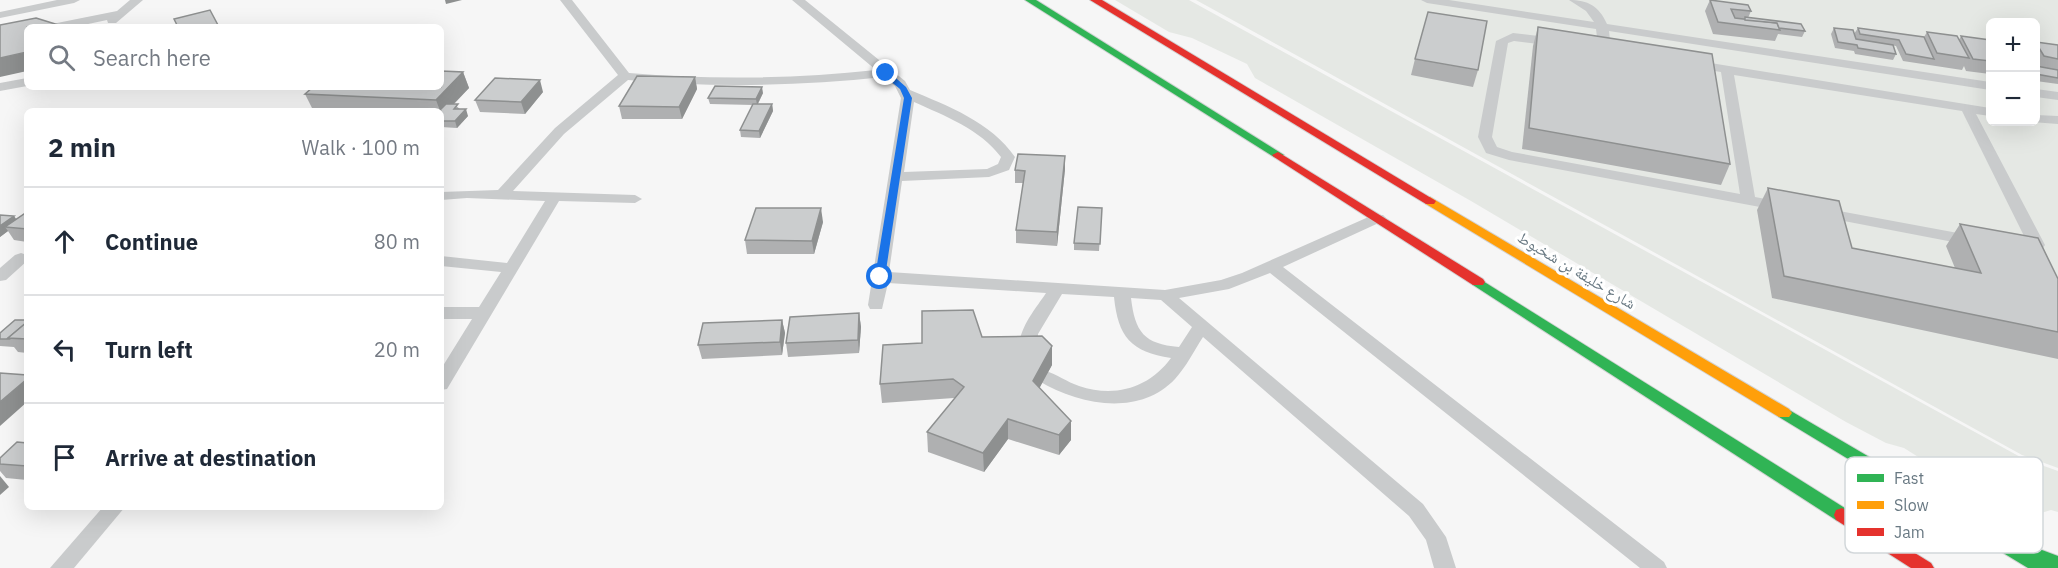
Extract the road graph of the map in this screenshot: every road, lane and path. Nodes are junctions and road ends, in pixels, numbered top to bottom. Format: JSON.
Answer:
{"nodes":[{"id":1,"x":74,"y":0,"type":"edge"},
{"id":2,"x":137,"y":0,"type":"edge"},
{"id":3,"x":566,"y":0,"type":"edge"},
{"id":4,"x":798,"y":0,"type":"edge"},
{"id":5,"x":1030,"y":0,"type":"edge"},
{"id":6,"x":1095,"y":0,"type":"edge"},
{"id":7,"x":1427,"y":0,"type":"edge"},
{"id":8,"x":1575,"y":0,"type":"edge"},
{"id":9,"x":17,"y":6,"type":"edge"},
{"id":10,"x":118,"y":14,"type":"junction"},
{"id":11,"x":0,"y":15,"type":"edge"},
{"id":12,"x":71,"y":24,"type":"edge"},
{"id":13,"x":111,"y":24,"type":"edge"},
{"id":14,"x":1603,"y":27,"type":"junction"},
{"id":15,"x":1682,"y":63,"type":"edge"},
{"id":16,"x":1726,"y":70,"type":"junction"},
{"id":17,"x":886,"y":73,"type":"junction"},
{"id":18,"x":625,"y":76,"type":"junction"},
{"id":19,"x":24,"y":83,"type":"edge"},
{"id":20,"x":1986,"y":85,"type":"edge"},
{"id":21,"x":0,"y":87,"type":"edge"},
{"id":22,"x":906,"y":93,"type":"junction"},
{"id":23,"x":2040,"y":94,"type":"edge"},
{"id":24,"x":2055,"y":99,"type":"edge"},
{"id":25,"x":1967,"y":109,"type":"junction"},
{"id":26,"x":1986,"y":111,"type":"edge"},
{"id":27,"x":2040,"y":119,"type":"edge"},
{"id":28,"x":2058,"y":120,"type":"edge"},
{"id":29,"x":895,"y":177,"type":"junction"},
{"id":30,"x":502,"y":195,"type":"junction"},
{"id":31,"x":444,"y":196,"type":"edge"},
{"id":32,"x":555,"y":196,"type":"junction"},
{"id":33,"x":635,"y":199,"type":"dead end"},
{"id":34,"x":1748,"y":200,"type":"junction"},
{"id":35,"x":1378,"y":218,"type":"junction"},
{"id":36,"x":1990,"y":243,"type":"edge"},
{"id":37,"x":2011,"y":246,"type":"edge"},
{"id":38,"x":21,"y":258,"type":"dead end"},
{"id":39,"x":444,"y":261,"type":"edge"},
{"id":40,"x":1271,"y":267,"type":"junction"},
{"id":41,"x":511,"y":268,"type":"junction"},
{"id":42,"x":2,"y":272,"type":"edge"},
{"id":43,"x":880,"y":277,"type":"junction"},
{"id":44,"x":1057,"y":288,"type":"junction"},
{"id":45,"x":1122,"y":293,"type":"junction"},
{"id":46,"x":1165,"y":295,"type":"junction"},
{"id":47,"x":876,"y":305,"type":"dead end"},
{"id":48,"x":444,"y":313,"type":"edge"},
{"id":49,"x":484,"y":313,"type":"junction"},
{"id":50,"x":1201,"y":326,"type":"junction"},
{"id":51,"x":1182,"y":354,"type":"junction"},
{"id":52,"x":1029,"y":356,"type":"edge"},
{"id":53,"x":1045,"y":377,"type":"edge"},
{"id":54,"x":444,"y":379,"type":"edge"},
{"id":55,"x":1858,"y":457,"type":"edge"},
{"id":56,"x":112,"y":510,"type":"edge"},
{"id":57,"x":1845,"y":517,"type":"edge"},
{"id":58,"x":1902,"y":553,"type":"edge"},
{"id":59,"x":2018,"y":553,"type":"edge"},
{"id":60,"x":2031,"y":553,"type":"edge"},
{"id":61,"x":2058,"y":563,"type":"edge"},
{"id":62,"x":61,"y":568,"type":"edge"},
{"id":63,"x":1445,"y":568,"type":"edge"},
{"id":64,"x":1656,"y":568,"type":"edge"},
{"id":65,"x":1925,"y":568,"type":"edge"},
{"id":66,"x":2043,"y":568,"type":"edge"}],
"edges":[{"from":1,"to":9,"type":"lane"},
{"from":2,"to":10,"type":"lane"},
{"from":3,"to":18,"type":"lane"},
{"from":4,"to":17,"type":"lane"},
{"from":5,"to":35,"type":"main road"},
{"from":6,"to":55,"type":"main road","name":"شارع خليفة بن شخبوط"},
{"from":7,"to":14,"type":"lane"},
{"from":8,"to":14,"type":"lane"},
{"from":9,"to":11,"type":"lane"},
{"from":10,"to":12,"type":"lane"},
{"from":10,"to":13,"type":"lane"},
{"from":14,"to":20,"type":"lane"},
{"from":14,"to":34,"type":"lane"},
{"from":15,"to":16,"type":"lane"},
{"from":16,"to":25,"type":"lane"},
{"from":16,"to":34,"type":"lane"},
{"from":17,"to":18,"type":"lane"},
{"from":17,"to":22,"type":"lane"},
{"from":18,"to":30,"type":"lane"},
{"from":19,"to":21,"type":"lane"},
{"from":22,"to":29,"type":"lane"},
{"from":22,"to":29,"type":"lane"},
{"from":23,"to":24,"type":"lane"},
{"from":25,"to":26,"type":"lane"},
{"from":25,"to":37,"type":"lane"},
{"from":27,"to":28,"type":"lane"},
{"from":29,"to":43,"type":"lane"},
{"from":30,"to":31,"type":"lane"},
{"from":30,"to":32,"type":"lane"},
{"from":32,"to":33,"type":"lane"},
{"from":32,"to":41,"type":"lane"},
{"from":34,"to":36,"type":"lane"},
{"from":35,"to":40,"type":"lane"},
{"from":35,"to":57,"type":"main road"},
{"from":38,"to":42,"type":"lane"},
{"from":39,"to":41,"type":"lane"},
{"from":40,"to":46,"type":"lane"},
{"from":40,"to":64,"type":"lane"},
{"from":41,"to":49,"type":"lane"},
{"from":43,"to":44,"type":"lane"},
{"from":43,"to":47,"type":"lane"},
{"from":44,"to":45,"type":"lane"},
{"from":44,"to":52,"type":"lane"},
{"from":45,"to":46,"type":"lane"},
{"from":45,"to":51,"type":"lane"},
{"from":46,"to":50,"type":"lane"},
{"from":48,"to":49,"type":"lane"},
{"from":49,"to":54,"type":"lane"},
{"from":50,"to":51,"type":"lane"},
{"from":50,"to":63,"type":"lane"},
{"from":51,"to":53,"type":"lane"},
{"from":56,"to":62,"type":"lane"},
{"from":58,"to":65,"type":"main road"},
{"from":59,"to":66,"type":"main road","name":"شارع خليفة بن شخبوط"},
{"from":60,"to":61,"type":"main road"}]}
